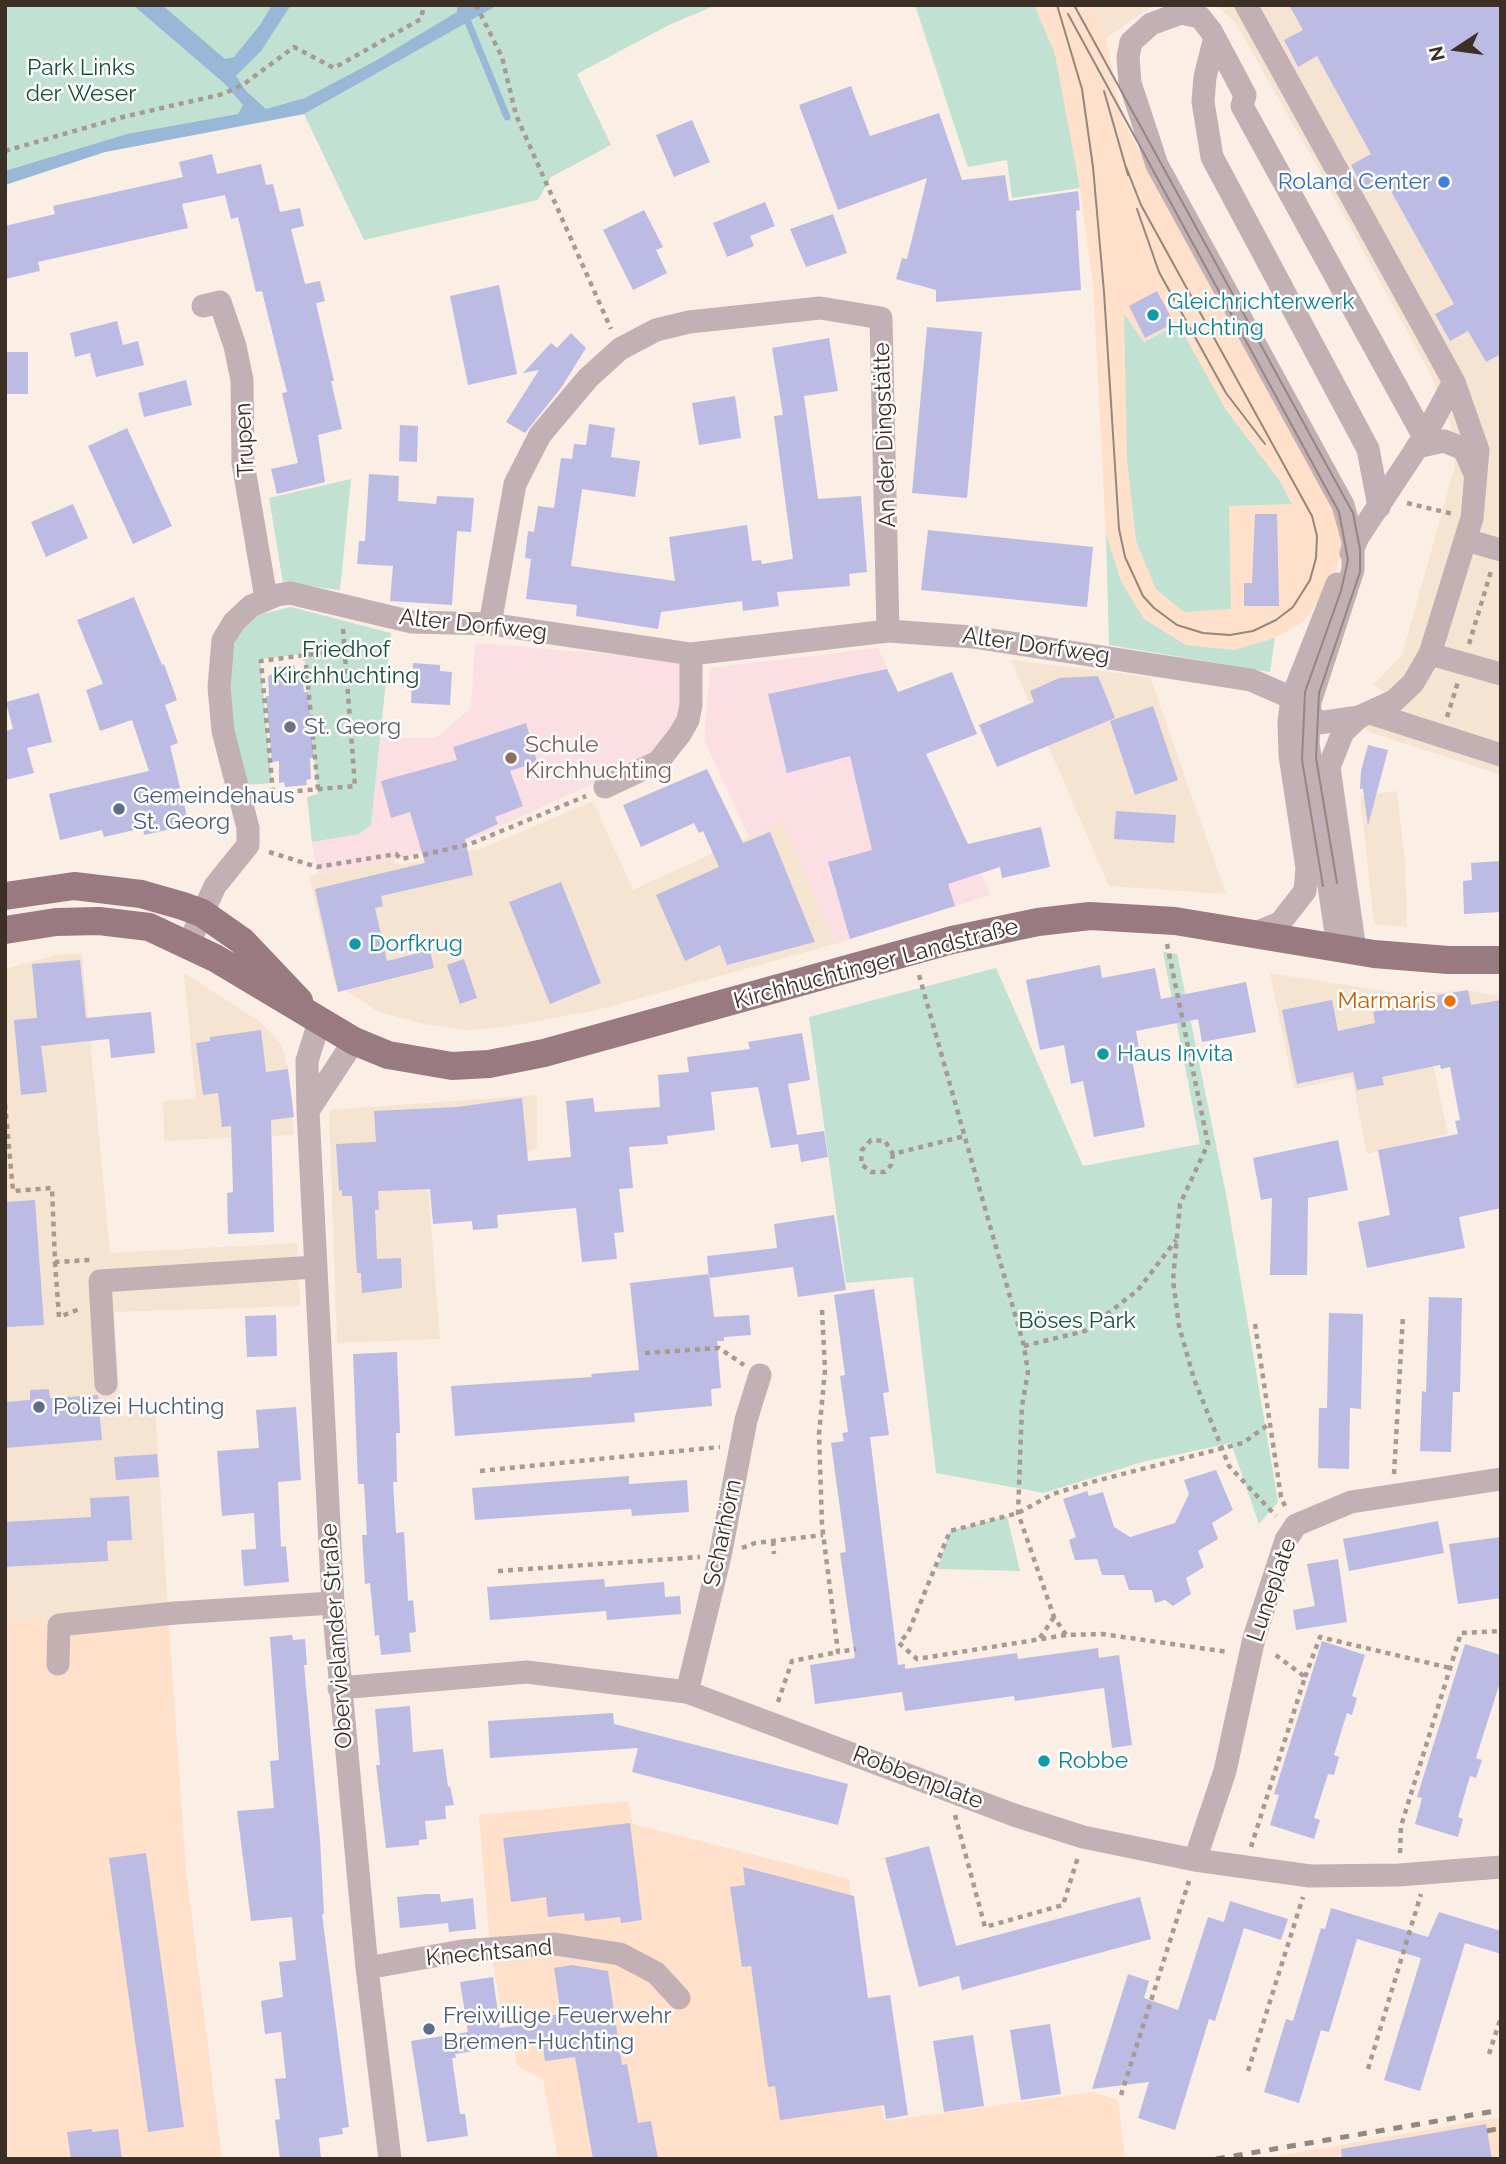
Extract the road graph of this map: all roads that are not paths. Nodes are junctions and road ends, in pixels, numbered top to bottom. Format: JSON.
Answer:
{"nodes":[{"id":1,"x":1246,"y":5,"type":"edge"},
{"id":2,"x":1214,"y":41,"type":"junction"},
{"id":3,"x":203,"y":306,"type":"dead end"},
{"id":4,"x":1454,"y":382,"type":"junction"},
{"id":5,"x":1421,"y":442,"type":"junction"},
{"id":6,"x":1477,"y":478,"type":"junction"},
{"id":7,"x":1383,"y":502,"type":"junction"},
{"id":8,"x":1469,"y":529,"type":"junction"},
{"id":9,"x":1353,"y":547,"type":"junction"},
{"id":10,"x":1499,"y":549,"type":"edge"},
{"id":11,"x":265,"y":598,"type":"junction"},
{"id":12,"x":491,"y":624,"type":"junction"},
{"id":13,"x":888,"y":631,"type":"junction"},
{"id":14,"x":691,"y":654,"type":"junction"},
{"id":15,"x":1430,"y":654,"type":"junction"},
{"id":16,"x":1501,"y":674,"type":"edge"},
{"id":17,"x":1292,"y":698,"type":"junction"},
{"id":18,"x":1310,"y":713,"type":"junction"},
{"id":19,"x":1365,"y":715,"type":"junction"},
{"id":20,"x":1501,"y":755,"type":"edge"},
{"id":21,"x":605,"y":787,"type":"road end"},
{"id":22,"x":5,"y":896,"type":"edge"},
{"id":23,"x":202,"y":913,"type":"junction"},
{"id":24,"x":5,"y":930,"type":"edge"},
{"id":25,"x":1258,"y":932,"type":"junction"},
{"id":26,"x":188,"y":945,"type":"junction"},
{"id":27,"x":1347,"y":949,"type":"junction"},
{"id":28,"x":1501,"y":960,"type":"edge"},
{"id":29,"x":314,"y":1018,"type":"junction"},
{"id":30,"x":354,"y":1041,"type":"junction"},
{"id":31,"x":308,"y":1111,"type":"junction"},
{"id":32,"x":315,"y":1267,"type":"junction"},
{"id":33,"x":760,"y":1376,"type":"road end"},
{"id":34,"x":106,"y":1384,"type":"dead end"},
{"id":35,"x":1501,"y":1479,"type":"edge"},
{"id":36,"x":333,"y":1603,"type":"junction"},
{"id":37,"x":58,"y":1664,"type":"dead end"},
{"id":38,"x":339,"y":1688,"type":"junction"},
{"id":39,"x":687,"y":1692,"type":"junction"},
{"id":40,"x":1195,"y":1860,"type":"junction"},
{"id":41,"x":1501,"y":1867,"type":"edge"},
{"id":42,"x":367,"y":1968,"type":"junction"},
{"id":43,"x":679,"y":1998,"type":"dead end"},
{"id":44,"x":390,"y":2159,"type":"edge"}],
"edges":[{"from":1,"to":4,"type":"street"},
{"from":2,"to":5,"type":"street"},
{"from":2,"to":7,"type":"street"},
{"from":2,"to":9,"type":"street"},
{"from":3,"to":11,"type":"street","name":"Trupen"},
{"from":4,"to":5,"type":"street"},
{"from":4,"to":6,"type":"street"},
{"from":5,"to":6,"type":"street"},
{"from":5,"to":7,"type":"street"},
{"from":6,"to":8,"type":"street"},
{"from":7,"to":9,"type":"street"},
{"from":8,"to":10,"type":"street"},
{"from":8,"to":15,"type":"street"},
{"from":9,"to":17,"type":"street"},
{"from":9,"to":18,"type":"street"},
{"from":11,"to":12,"type":"street","name":"Alter Dorfweg"},
{"from":11,"to":23,"type":"street"},
{"from":12,"to":13,"type":"street","name":"An der Dingstätte"},
{"from":12,"to":14,"type":"street","name":"Alter Dorfweg"},
{"from":13,"to":14,"type":"street","name":"Alter Dorfweg"},
{"from":13,"to":17,"type":"street","name":"Alter Dorfweg"},
{"from":14,"to":21,"type":"street"},
{"from":15,"to":16,"type":"street"},
{"from":15,"to":19,"type":"street"},
{"from":17,"to":25,"type":"street"},
{"from":18,"to":19,"type":"street"},
{"from":18,"to":27,"type":"street"},
{"from":19,"to":20,"type":"street"},
{"from":19,"to":27,"type":"street"},
{"from":22,"to":23,"type":"main road","name":"Kirchhuchtinger Landstraße"},
{"from":23,"to":26,"type":"street"},
{"from":23,"to":29,"type":"main road","name":"Kirchhuchtinger Landstraße"},
{"from":24,"to":26,"type":"main road","name":"Kirchhuchtinger Landstraße"},
{"from":25,"to":27,"type":"main road","name":"Kirchhuchtinger Landstraße"},
{"from":25,"to":30,"type":"main road","name":"Kirchhuchtinger Landstraße"},
{"from":26,"to":29,"type":"main road","name":"Kirchhuchtinger Landstraße"},
{"from":27,"to":28,"type":"main road","name":"Kirchhuchtinger Landstraße"},
{"from":29,"to":30,"type":"main road","name":"Kirchhuchtinger Landstraße"},
{"from":29,"to":31,"type":"street","name":"Obervielander Straße"},
{"from":30,"to":31,"type":"street"},
{"from":31,"to":32,"type":"street","name":"Obervielander Straße"},
{"from":32,"to":34,"type":"street"},
{"from":32,"to":36,"type":"street","name":"Obervielander Straße"},
{"from":33,"to":39,"type":"street","name":"Scharhörn"},
{"from":35,"to":40,"type":"street","name":"Luneplate"},
{"from":36,"to":37,"type":"street"},
{"from":36,"to":38,"type":"street","name":"Obervielander Straße"},
{"from":38,"to":39,"type":"street","name":"Robbenplate"},
{"from":38,"to":42,"type":"street","name":"Obervielander Straße"},
{"from":39,"to":40,"type":"street","name":"Robbenplate"},
{"from":40,"to":41,"type":"street","name":"Robbenplate"},
{"from":42,"to":43,"type":"street","name":"Knechtsand"},
{"from":42,"to":44,"type":"street","name":"Obervielander Straße"}]}
